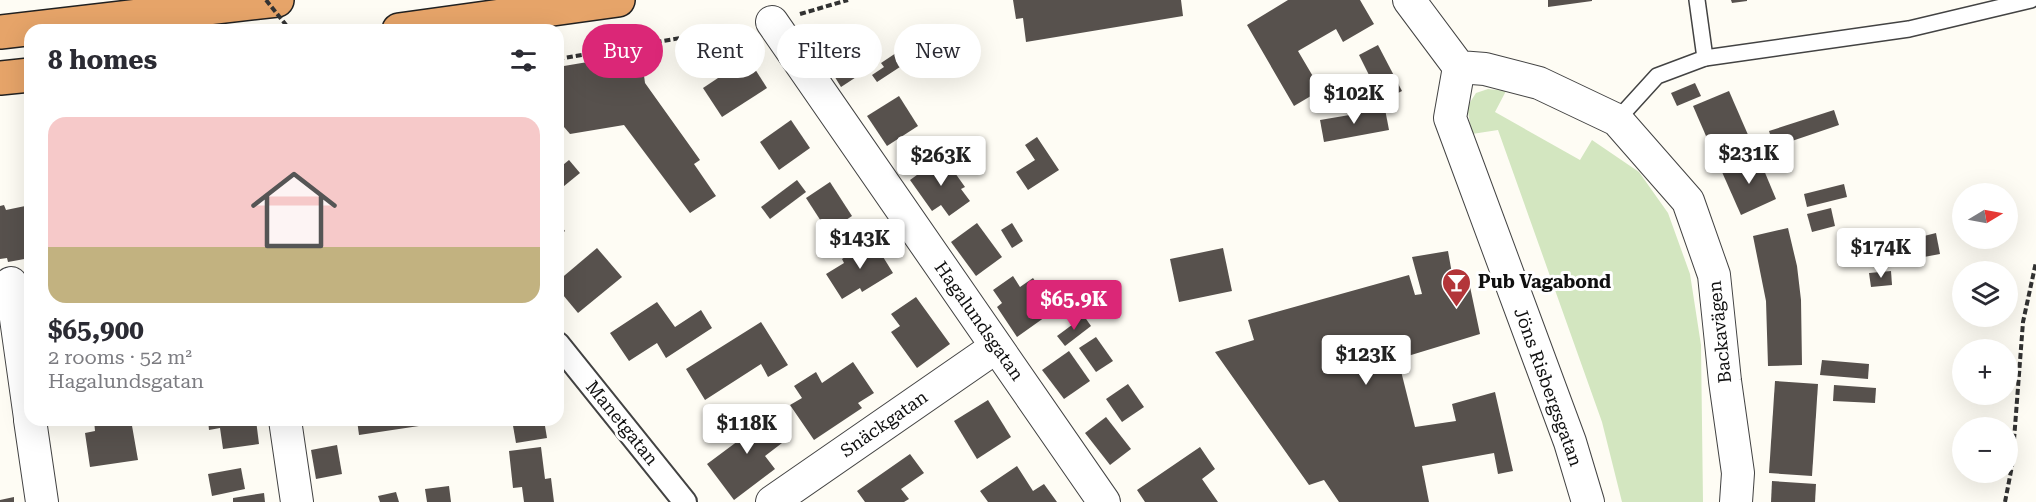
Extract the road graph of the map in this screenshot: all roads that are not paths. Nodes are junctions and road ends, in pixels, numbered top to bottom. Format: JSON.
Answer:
{"nodes":[{"id":1,"x":277,"y":0,"type":"edge"},
{"id":2,"x":618,"y":0,"type":"edge"},
{"id":3,"x":1409,"y":0,"type":"edge"},
{"id":4,"x":1697,"y":0,"type":"edge"},
{"id":5,"x":2031,"y":0,"type":"edge"},
{"id":6,"x":772,"y":22,"type":"road end"},
{"id":7,"x":69,"y":24,"type":"edge"},
{"id":8,"x":443,"y":24,"type":"edge"},
{"id":9,"x":24,"y":29,"type":"edge"},
{"id":10,"x":0,"y":32,"type":"edge"},
{"id":11,"x":1704,"y":58,"type":"junction"},
{"id":12,"x":1460,"y":67,"type":"junction"},
{"id":13,"x":24,"y":76,"type":"edge"},
{"id":14,"x":0,"y":78,"type":"edge"},
{"id":15,"x":1617,"y":120,"type":"junction"},
{"id":16,"x":14,"y":283,"type":"edge"},
{"id":17,"x":996,"y":346,"type":"junction"},
{"id":18,"x":564,"y":351,"type":"edge"},
{"id":19,"x":24,"y":368,"type":"edge"},
{"id":20,"x":31,"y":426,"type":"edge"},
{"id":21,"x":286,"y":426,"type":"edge"},
{"id":22,"x":42,"y":502,"type":"edge"},
{"id":23,"x":297,"y":502,"type":"edge"},
{"id":24,"x":685,"y":502,"type":"edge"},
{"id":25,"x":772,"y":502,"type":"edge"},
{"id":26,"x":1104,"y":502,"type":"edge"},
{"id":27,"x":1588,"y":502,"type":"edge"},
{"id":28,"x":1736,"y":502,"type":"edge"}],
"edges":[{"from":1,"to":7,"type":"highway"},
{"from":2,"to":8,"type":"highway"},
{"from":3,"to":12,"type":"street"},
{"from":4,"to":11,"type":"lane"},
{"from":5,"to":11,"type":"lane"},
{"from":6,"to":17,"type":"street","name":"Hagalundsgatan"},
{"from":9,"to":10,"type":"highway"},
{"from":11,"to":15,"type":"lane"},
{"from":12,"to":15,"type":"street","name":"Backavägen"},
{"from":12,"to":27,"type":"street","name":"Jöns Risbergsgatan"},
{"from":13,"to":14,"type":"highway"},
{"from":15,"to":28,"type":"street","name":"Backavägen"},
{"from":16,"to":19,"type":"street"},
{"from":17,"to":25,"type":"street","name":"Snäckgatan"},
{"from":17,"to":26,"type":"street","name":"Hagalundsgatan"},
{"from":18,"to":24,"type":"street","name":"Manetgatan"},
{"from":20,"to":22,"type":"street"},
{"from":21,"to":23,"type":"street"}]}
